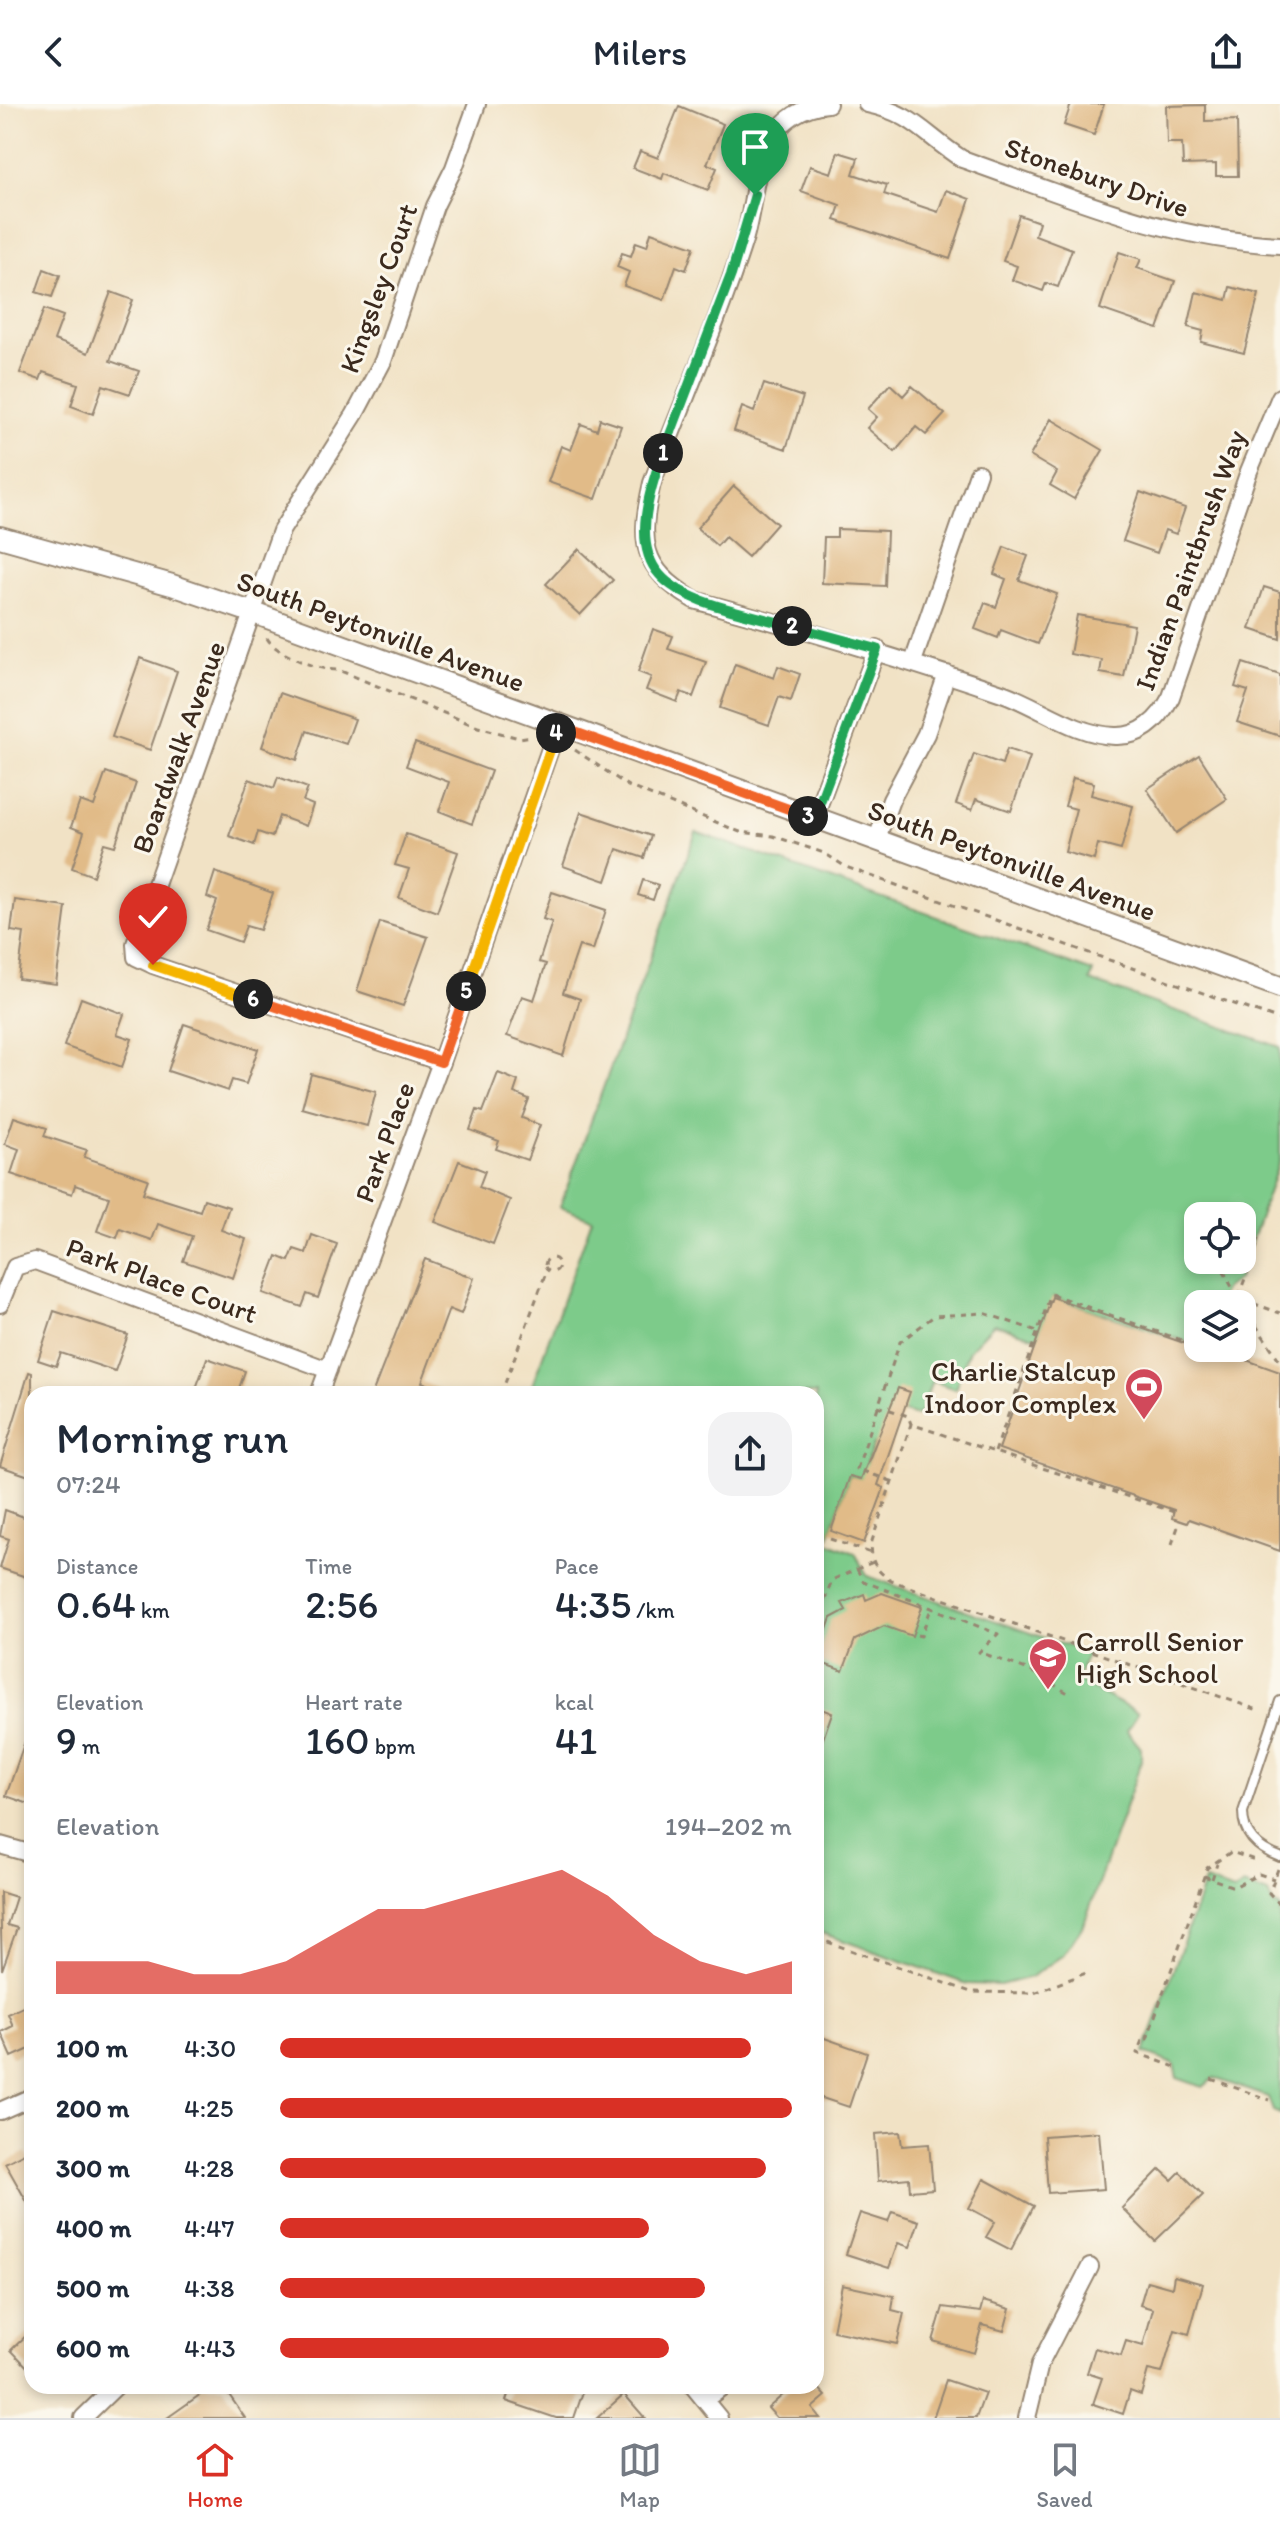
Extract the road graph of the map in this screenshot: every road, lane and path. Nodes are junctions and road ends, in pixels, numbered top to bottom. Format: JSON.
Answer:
{"nodes":[{"id":1,"x":477,"y":104,"type":"edge"},
{"id":2,"x":828,"y":104,"type":"edge"},
{"id":3,"x":867,"y":104,"type":"edge"},
{"id":4,"x":1280,"y":245,"type":"edge"},
{"id":5,"x":1280,"y":397,"type":"edge"},
{"id":6,"x":978,"y":473,"type":"dead end"},
{"id":7,"x":0,"y":537,"type":"edge"},
{"id":8,"x":251,"y":621,"type":"junction"},
{"id":9,"x":877,"y":649,"type":"junction"},
{"id":10,"x":913,"y":662,"type":"junction"},
{"id":11,"x":947,"y":674,"type":"junction"},
{"id":12,"x":556,"y":733,"type":"junction"},
{"id":13,"x":814,"y":818,"type":"junction"},
{"id":14,"x":876,"y":841,"type":"junction"},
{"id":15,"x":1280,"y":987,"type":"edge"},
{"id":16,"x":1280,"y":1020,"type":"edge"},
{"id":17,"x":441,"y":1062,"type":"junction"},
{"id":18,"x":547,"y":1270,"type":"dead end"},
{"id":19,"x":0,"y":1304,"type":"edge"},
{"id":20,"x":1256,"y":1304,"type":"edge"},
{"id":21,"x":1280,"y":1313,"type":"edge"},
{"id":22,"x":1256,"y":1325,"type":"edge"},
{"id":23,"x":1037,"y":1331,"type":"junction"},
{"id":24,"x":1184,"y":1341,"type":"edge"},
{"id":25,"x":1280,"y":1361,"type":"edge"},
{"id":26,"x":328,"y":1370,"type":"junction"},
{"id":27,"x":322,"y":1386,"type":"edge"},
{"id":28,"x":504,"y":1386,"type":"edge"},
{"id":29,"x":878,"y":1406,"type":"junction"},
{"id":30,"x":911,"y":1424,"type":"junction"},
{"id":31,"x":995,"y":1452,"type":"junction"},
{"id":32,"x":892,"y":1481,"type":"junction"},
{"id":33,"x":1174,"y":1512,"type":"dead end"},
{"id":34,"x":1179,"y":1524,"type":"dead end"},
{"id":35,"x":830,"y":1539,"type":"dead end"},
{"id":36,"x":1172,"y":1544,"type":"dead end"},
{"id":37,"x":871,"y":1553,"type":"junction"},
{"id":38,"x":873,"y":1562,"type":"junction"},
{"id":39,"x":857,"y":1569,"type":"junction"},
{"id":40,"x":824,"y":1602,"type":"edge"},
{"id":41,"x":932,"y":1606,"type":"junction"},
{"id":42,"x":917,"y":1635,"type":"dead end"},
{"id":43,"x":1068,"y":1693,"type":"dead end"},
{"id":44,"x":1280,"y":1701,"type":"edge"},
{"id":45,"x":1261,"y":1711,"type":"dead end"},
{"id":46,"x":0,"y":1845,"type":"edge"},
{"id":47,"x":24,"y":1852,"type":"edge"},
{"id":48,"x":1280,"y":1857,"type":"edge"},
{"id":49,"x":1218,"y":1861,"type":"junction"},
{"id":50,"x":1279,"y":1868,"type":"edge"},
{"id":51,"x":1204,"y":1876,"type":"junction"},
{"id":52,"x":1212,"y":1879,"type":"junction"},
{"id":53,"x":1274,"y":1879,"type":"junction"},
{"id":54,"x":1279,"y":1903,"type":"edge"},
{"id":55,"x":824,"y":1941,"type":"edge"},
{"id":56,"x":1086,"y":1973,"type":"dead end"},
{"id":57,"x":1175,"y":2067,"type":"dead end"},
{"id":58,"x":1211,"y":2079,"type":"dead end"},
{"id":59,"x":24,"y":2100,"type":"edge"},
{"id":60,"x":1270,"y":2100,"type":"dead end"},
{"id":61,"x":0,"y":2111,"type":"edge"},
{"id":62,"x":1090,"y":2267,"type":"dead end"},
{"id":63,"x":108,"y":2394,"type":"edge"},
{"id":64,"x":701,"y":2394,"type":"edge"},
{"id":65,"x":713,"y":2394,"type":"edge"},
{"id":66,"x":706,"y":2399,"type":"junction"},
{"id":67,"x":83,"y":2418,"type":"edge"},
{"id":68,"x":719,"y":2418,"type":"edge"},
{"id":69,"x":1027,"y":2418,"type":"edge"}],
"edges":[{"from":1,"to":8,"type":"street","name":"Kingsley Court"},
{"from":2,"to":9,"type":"street"},
{"from":3,"to":4,"type":"street","name":"Stonebury Drive"},
{"from":5,"to":11,"type":"street","name":"Indian Paintbrush Way"},
{"from":6,"to":10,"type":"street"},
{"from":7,"to":8,"type":"street","name":"South Peytonville Avenue"},
{"from":8,"to":12,"type":"street","name":"South Peytonville Avenue"},
{"from":8,"to":12,"type":"path"},
{"from":8,"to":17,"type":"street","name":"Boardwalk Avenue"},
{"from":9,"to":10,"type":"street"},
{"from":9,"to":13,"type":"street"},
{"from":10,"to":11,"type":"street","name":"Indian Paintbrush Way"},
{"from":11,"to":14,"type":"street"},
{"from":12,"to":13,"type":"street","name":"South Peytonville Avenue"},
{"from":12,"to":16,"type":"path"},
{"from":12,"to":17,"type":"street","name":"Park Place"},
{"from":13,"to":14,"type":"street","name":"South Peytonville Avenue"},
{"from":14,"to":15,"type":"street","name":"South Peytonville Avenue"},
{"from":17,"to":26,"type":"street","name":"Park Place"},
{"from":18,"to":28,"type":"path"},
{"from":19,"to":26,"type":"street","name":"Park Place Court"},
{"from":20,"to":21,"type":"path"},
{"from":22,"to":25,"type":"path"},
{"from":23,"to":24,"type":"path"},
{"from":23,"to":29,"type":"path"},
{"from":23,"to":31,"type":"path"},
{"from":26,"to":27,"type":"street","name":"Park Place"},
{"from":29,"to":30,"type":"path"},
{"from":29,"to":32,"type":"path"},
{"from":30,"to":31,"type":"path"},
{"from":30,"to":32,"type":"path"},
{"from":31,"to":33,"type":"path"},
{"from":32,"to":37,"type":"path"},
{"from":34,"to":36,"type":"path"},
{"from":35,"to":37,"type":"path"},
{"from":37,"to":38,"type":"path"},
{"from":38,"to":39,"type":"path"},
{"from":38,"to":45,"type":"path"},
{"from":39,"to":40,"type":"path"},
{"from":39,"to":41,"type":"path"},
{"from":41,"to":42,"type":"path"},
{"from":41,"to":43,"type":"path"},
{"from":44,"to":48,"type":"lane"},
{"from":46,"to":47,"type":"street"},
{"from":49,"to":50,"type":"path"},
{"from":49,"to":51,"type":"path"},
{"from":49,"to":52,"type":"path"},
{"from":50,"to":53,"type":"path"},
{"from":51,"to":52,"type":"path"},
{"from":51,"to":57,"type":"path"},
{"from":52,"to":53,"type":"path"},
{"from":53,"to":54,"type":"path"},
{"from":55,"to":56,"type":"path"},
{"from":58,"to":60,"type":"path"},
{"from":59,"to":61,"type":"street"},
{"from":62,"to":69,"type":"street"},
{"from":63,"to":67,"type":"street"},
{"from":64,"to":66,"type":"street"},
{"from":65,"to":66,"type":"street"},
{"from":66,"to":68,"type":"street"}]}
